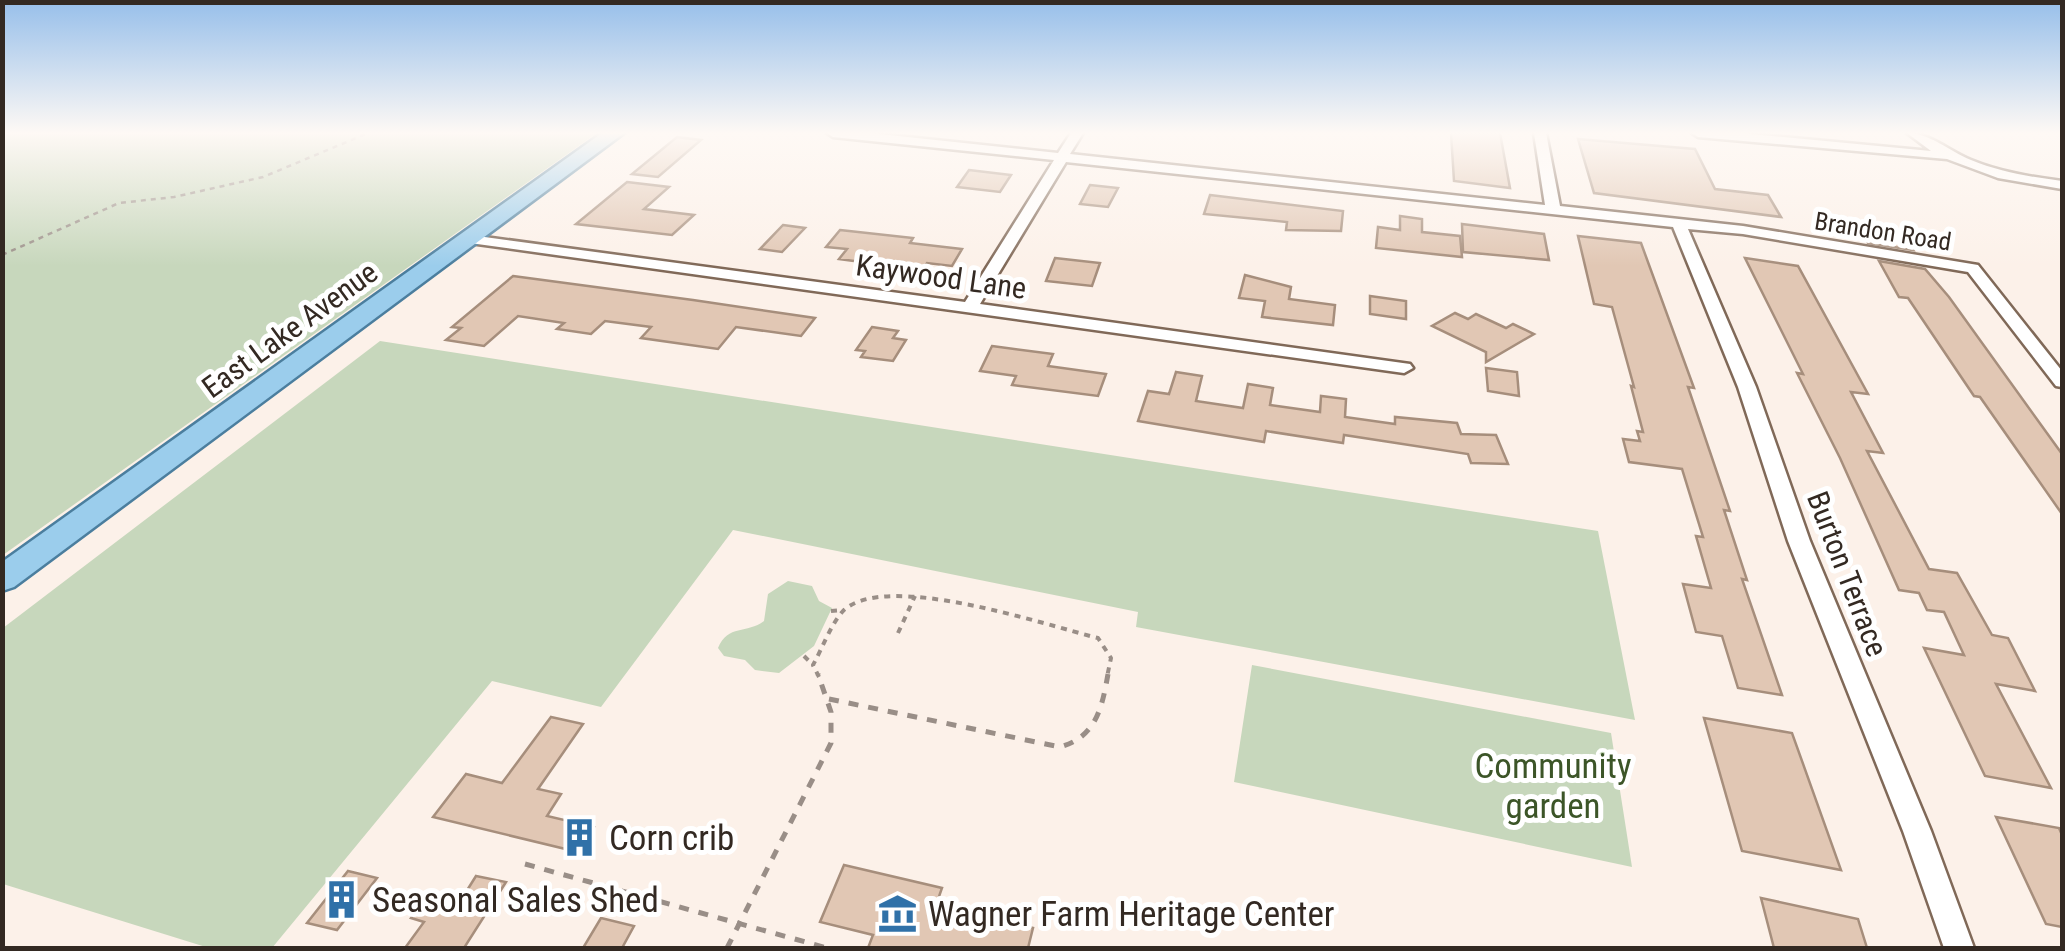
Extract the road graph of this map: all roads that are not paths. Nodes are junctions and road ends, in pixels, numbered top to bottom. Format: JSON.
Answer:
{"nodes":[{"id":1,"x":554,"y":177,"type":"edge"},
{"id":2,"x":1050,"y":177,"type":"edge"},
{"id":3,"x":1252,"y":177,"type":"edge"},
{"id":4,"x":1548,"y":177,"type":"edge"},
{"id":5,"x":2014,"y":177,"type":"edge"},
{"id":6,"x":2062,"y":184,"type":"edge"},
{"id":7,"x":1553,"y":208,"type":"junction"},
{"id":8,"x":1678,"y":222,"type":"junction"},
{"id":9,"x":470,"y":239,"type":"junction"},
{"id":10,"x":970,"y":308,"type":"junction"},
{"id":11,"x":1404,"y":368,"type":"dead end"},
{"id":12,"x":2062,"y":382,"type":"edge"},
{"id":13,"x":2,"y":579,"type":"edge"},
{"id":14,"x":1959,"y":948,"type":"edge"}],
"edges":[{"from":1,"to":9,"type":"main road","name":"East Lake Avenue"},
{"from":2,"to":10,"type":"street"},
{"from":3,"to":7,"type":"street","name":"Brandon Road"},
{"from":4,"to":7,"type":"street"},
{"from":5,"to":6,"type":"street"},
{"from":7,"to":8,"type":"street","name":"Brandon Road"},
{"from":8,"to":12,"type":"street","name":"Brandon Road"},
{"from":8,"to":14,"type":"street","name":"Burton Terrace"},
{"from":9,"to":10,"type":"street","name":"Kaywood Lane"},
{"from":9,"to":13,"type":"main road","name":"East Lake Avenue"},
{"from":10,"to":11,"type":"street","name":"Kaywood Lane"}]}
